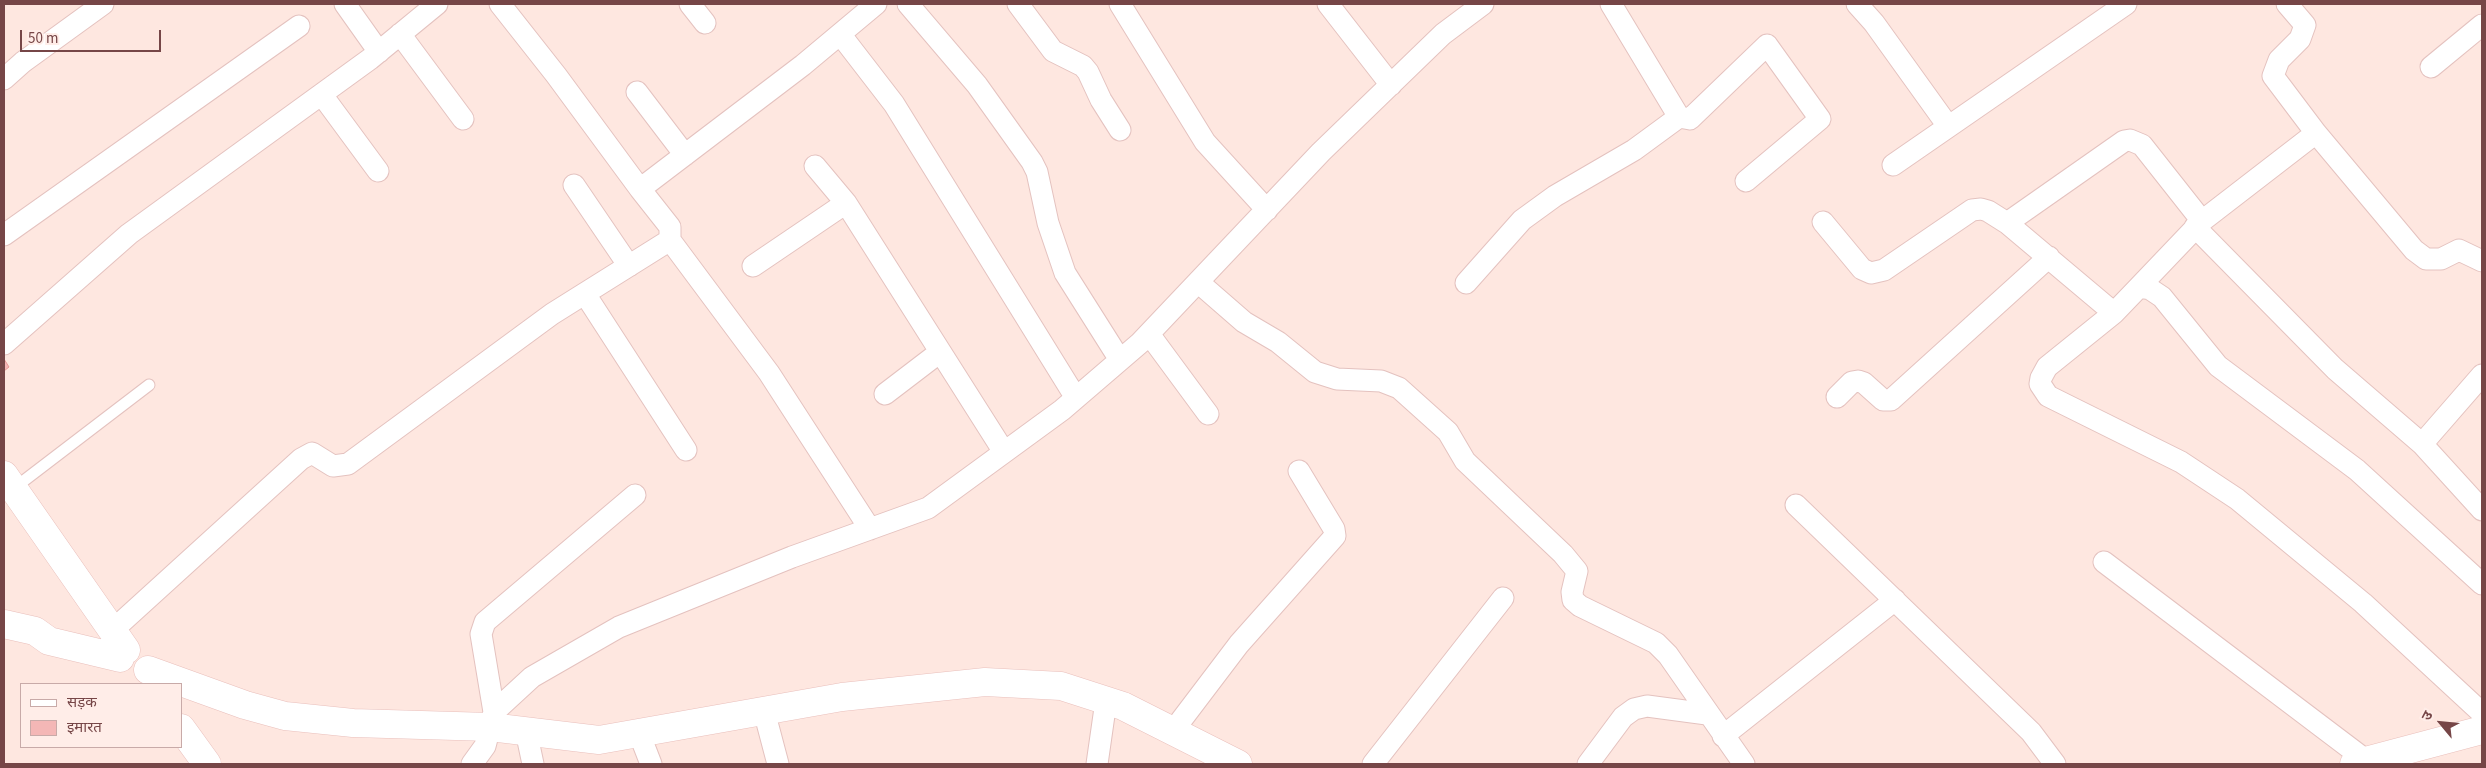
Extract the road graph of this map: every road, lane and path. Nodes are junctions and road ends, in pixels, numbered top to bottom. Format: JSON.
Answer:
{"nodes":[{"id":1,"x":103,"y":4,"type":"edge"},
{"id":2,"x":345,"y":4,"type":"edge"},
{"id":3,"x":437,"y":4,"type":"edge"},
{"id":4,"x":500,"y":4,"type":"edge"},
{"id":5,"x":690,"y":4,"type":"edge"},
{"id":6,"x":876,"y":4,"type":"edge"},
{"id":7,"x":908,"y":4,"type":"edge"},
{"id":8,"x":1018,"y":4,"type":"edge"},
{"id":9,"x":1120,"y":4,"type":"edge"},
{"id":10,"x":1328,"y":4,"type":"edge"},
{"id":11,"x":1483,"y":4,"type":"edge"},
{"id":12,"x":1611,"y":4,"type":"edge"},
{"id":13,"x":1857,"y":4,"type":"edge"},
{"id":14,"x":2126,"y":4,"type":"edge"},
{"id":15,"x":2287,"y":4,"type":"edge"},
{"id":16,"x":705,"y":23,"type":"dead end"},
{"id":17,"x":2482,"y":25,"type":"edge"},
{"id":18,"x":299,"y":26,"type":"dead end"},
{"id":19,"x":400,"y":34,"type":"junction"},
{"id":20,"x":840,"y":34,"type":"junction"},
{"id":21,"x":379,"y":52,"type":"junction"},
{"id":22,"x":2431,"y":67,"type":"dead end"},
{"id":23,"x":4,"y":80,"type":"edge"},
{"id":24,"x":1391,"y":85,"type":"junction"},
{"id":25,"x":637,"y":92,"type":"dead end"},
{"id":26,"x":322,"y":95,"type":"junction"},
{"id":27,"x":1680,"y":117,"type":"junction"},
{"id":28,"x":463,"y":119,"type":"dead end"},
{"id":29,"x":1948,"y":126,"type":"junction"},
{"id":30,"x":1120,"y":130,"type":"dead end"},
{"id":31,"x":2316,"y":133,"type":"junction"},
{"id":32,"x":685,"y":155,"type":"junction"},
{"id":33,"x":1893,"y":165,"type":"dead end"},
{"id":34,"x":816,"y":166,"type":"dead end"},
{"id":35,"x":378,"y":171,"type":"dead end"},
{"id":36,"x":1746,"y":181,"type":"dead end"},
{"id":37,"x":574,"y":185,"type":"dead end"},
{"id":38,"x":640,"y":188,"type":"junction"},
{"id":39,"x":846,"y":203,"type":"junction"},
{"id":40,"x":1267,"y":210,"type":"junction"},
{"id":41,"x":1824,"y":222,"type":"dead end"},
{"id":42,"x":2007,"y":222,"type":"junction"},
{"id":43,"x":2199,"y":224,"type":"junction"},
{"id":44,"x":4,"y":235,"type":"edge"},
{"id":45,"x":670,"y":240,"type":"junction"},
{"id":46,"x":2049,"y":257,"type":"junction"},
{"id":47,"x":2482,"y":261,"type":"edge"},
{"id":48,"x":629,"y":266,"type":"junction"},
{"id":49,"x":753,"y":266,"type":"dead end"},
{"id":50,"x":1198,"y":282,"type":"junction"},
{"id":51,"x":1466,"y":283,"type":"dead end"},
{"id":52,"x":2139,"y":287,"type":"junction"},
{"id":53,"x":585,"y":294,"type":"junction"},
{"id":54,"x":2114,"y":312,"type":"junction"},
{"id":55,"x":1149,"y":334,"type":"junction"},
{"id":56,"x":4,"y":344,"type":"edge"},
{"id":57,"x":940,"y":352,"type":"junction"},
{"id":58,"x":1120,"y":360,"type":"junction"},
{"id":59,"x":2482,"y":375,"type":"edge"},
{"id":60,"x":149,"y":385,"type":"dead end"},
{"id":61,"x":885,"y":394,"type":"dead end"},
{"id":62,"x":1837,"y":397,"type":"dead end"},
{"id":63,"x":1076,"y":398,"type":"junction"},
{"id":64,"x":1208,"y":414,"type":"dead end"},
{"id":65,"x":2422,"y":444,"type":"junction"},
{"id":66,"x":686,"y":450,"type":"dead end"},
{"id":67,"x":1004,"y":452,"type":"junction"},
{"id":68,"x":1299,"y":471,"type":"dead end"},
{"id":69,"x":9,"y":482,"type":"edge"},
{"id":70,"x":635,"y":495,"type":"dead end"},
{"id":71,"x":1796,"y":505,"type":"dead end"},
{"id":72,"x":2482,"y":510,"type":"edge"},
{"id":73,"x":870,"y":529,"type":"junction"},
{"id":74,"x":2104,"y":562,"type":"dead end"},
{"id":75,"x":2482,"y":584,"type":"edge"},
{"id":76,"x":1503,"y":598,"type":"dead end"},
{"id":77,"x":1895,"y":600,"type":"junction"},
{"id":78,"x":4,"y":624,"type":"edge"},
{"id":79,"x":4,"y":641,"type":"edge"},
{"id":80,"x":49,"y":641,"type":"junction"},
{"id":81,"x":120,"y":646,"type":"junction"},
{"id":82,"x":145,"y":677,"type":"edge"},
{"id":83,"x":166,"y":683,"type":"edge"},
{"id":84,"x":182,"y":687,"type":"edge"},
{"id":85,"x":1106,"y":701,"type":"junction"},
{"id":86,"x":764,"y":711,"type":"junction"},
{"id":87,"x":2482,"y":713,"type":"edge"},
{"id":88,"x":1707,"y":714,"type":"junction"},
{"id":89,"x":492,"y":720,"type":"junction"},
{"id":90,"x":182,"y":729,"type":"edge"},
{"id":91,"x":2482,"y":730,"type":"edge"},
{"id":92,"x":526,"y":731,"type":"junction"},
{"id":93,"x":1173,"y":731,"type":"junction"},
{"id":94,"x":640,"y":733,"type":"junction"},
{"id":95,"x":1723,"y":736,"type":"junction"},
{"id":96,"x":2358,"y":763,"type":"edge"},
{"id":97,"x":207,"y":764,"type":"edge"},
{"id":98,"x":472,"y":764,"type":"edge"},
{"id":99,"x":533,"y":764,"type":"edge"},
{"id":100,"x":651,"y":764,"type":"edge"},
{"id":101,"x":778,"y":764,"type":"edge"},
{"id":102,"x":1097,"y":764,"type":"edge"},
{"id":103,"x":1238,"y":764,"type":"edge"},
{"id":104,"x":1373,"y":764,"type":"edge"},
{"id":105,"x":1588,"y":764,"type":"edge"},
{"id":106,"x":1744,"y":764,"type":"edge"},
{"id":107,"x":2055,"y":764,"type":"edge"}],
"edges":[{"from":1,"to":23,"type":"street"},
{"from":2,"to":21,"type":"street"},
{"from":3,"to":19,"type":"street"},
{"from":4,"to":38,"type":"street"},
{"from":5,"to":16,"type":"street"},
{"from":6,"to":20,"type":"street"},
{"from":7,"to":58,"type":"street"},
{"from":8,"to":30,"type":"street"},
{"from":9,"to":40,"type":"street"},
{"from":10,"to":24,"type":"street"},
{"from":11,"to":24,"type":"street"},
{"from":12,"to":27,"type":"street"},
{"from":13,"to":29,"type":"street"},
{"from":14,"to":29,"type":"street"},
{"from":15,"to":31,"type":"street"},
{"from":17,"to":22,"type":"street"},
{"from":18,"to":44,"type":"street"},
{"from":19,"to":21,"type":"street"},
{"from":19,"to":28,"type":"street"},
{"from":20,"to":32,"type":"street"},
{"from":20,"to":63,"type":"street"},
{"from":21,"to":26,"type":"street"},
{"from":24,"to":40,"type":"street"},
{"from":25,"to":32,"type":"street"},
{"from":26,"to":35,"type":"street"},
{"from":26,"to":56,"type":"street"},
{"from":27,"to":36,"type":"street"},
{"from":27,"to":51,"type":"street"},
{"from":29,"to":33,"type":"street"},
{"from":31,"to":43,"type":"street"},
{"from":31,"to":47,"type":"street"},
{"from":32,"to":38,"type":"street"},
{"from":34,"to":39,"type":"street"},
{"from":37,"to":48,"type":"street"},
{"from":38,"to":45,"type":"street"},
{"from":39,"to":49,"type":"street"},
{"from":39,"to":57,"type":"street"},
{"from":40,"to":50,"type":"street"},
{"from":41,"to":42,"type":"street"},
{"from":42,"to":43,"type":"street"},
{"from":42,"to":46,"type":"street"},
{"from":43,"to":52,"type":"street"},
{"from":43,"to":65,"type":"street"},
{"from":45,"to":48,"type":"street"},
{"from":45,"to":73,"type":"street"},
{"from":46,"to":54,"type":"street"},
{"from":46,"to":62,"type":"street"},
{"from":48,"to":53,"type":"street"},
{"from":50,"to":55,"type":"street"},
{"from":50,"to":88,"type":"street"},
{"from":52,"to":54,"type":"street"},
{"from":52,"to":75,"type":"street"},
{"from":53,"to":66,"type":"street"},
{"from":53,"to":81,"type":"street"},
{"from":54,"to":87,"type":"street"},
{"from":55,"to":58,"type":"street"},
{"from":55,"to":64,"type":"street"},
{"from":57,"to":61,"type":"street"},
{"from":57,"to":67,"type":"street"},
{"from":58,"to":63,"type":"street"},
{"from":59,"to":65,"type":"street"},
{"from":60,"to":69,"type":"lane"},
{"from":63,"to":67,"type":"street"},
{"from":65,"to":72,"type":"street"},
{"from":67,"to":73,"type":"street"},
{"from":68,"to":93,"type":"street"},
{"from":69,"to":81,"type":"street"},
{"from":70,"to":89,"type":"street"},
{"from":71,"to":77,"type":"street"},
{"from":73,"to":89,"type":"street"},
{"from":74,"to":96,"type":"street"},
{"from":76,"to":104,"type":"street"},
{"from":77,"to":95,"type":"street"},
{"from":77,"to":107,"type":"street"},
{"from":78,"to":80,"type":"street"},
{"from":79,"to":80,"type":"street"},
{"from":80,"to":81,"type":"street"},
{"from":81,"to":82,"type":"street"},
{"from":82,"to":83,"type":"street"},
{"from":84,"to":89,"type":"street"},
{"from":85,"to":86,"type":"street"},
{"from":85,"to":93,"type":"street"},
{"from":85,"to":102,"type":"street"},
{"from":86,"to":94,"type":"street"},
{"from":86,"to":101,"type":"street"},
{"from":88,"to":95,"type":"street"},
{"from":88,"to":105,"type":"street"},
{"from":89,"to":92,"type":"street"},
{"from":89,"to":98,"type":"street"},
{"from":90,"to":97,"type":"street"},
{"from":91,"to":96,"type":"street"},
{"from":92,"to":94,"type":"street"},
{"from":92,"to":99,"type":"street"},
{"from":93,"to":103,"type":"street"},
{"from":94,"to":100,"type":"street"},
{"from":95,"to":106,"type":"street"}]}
